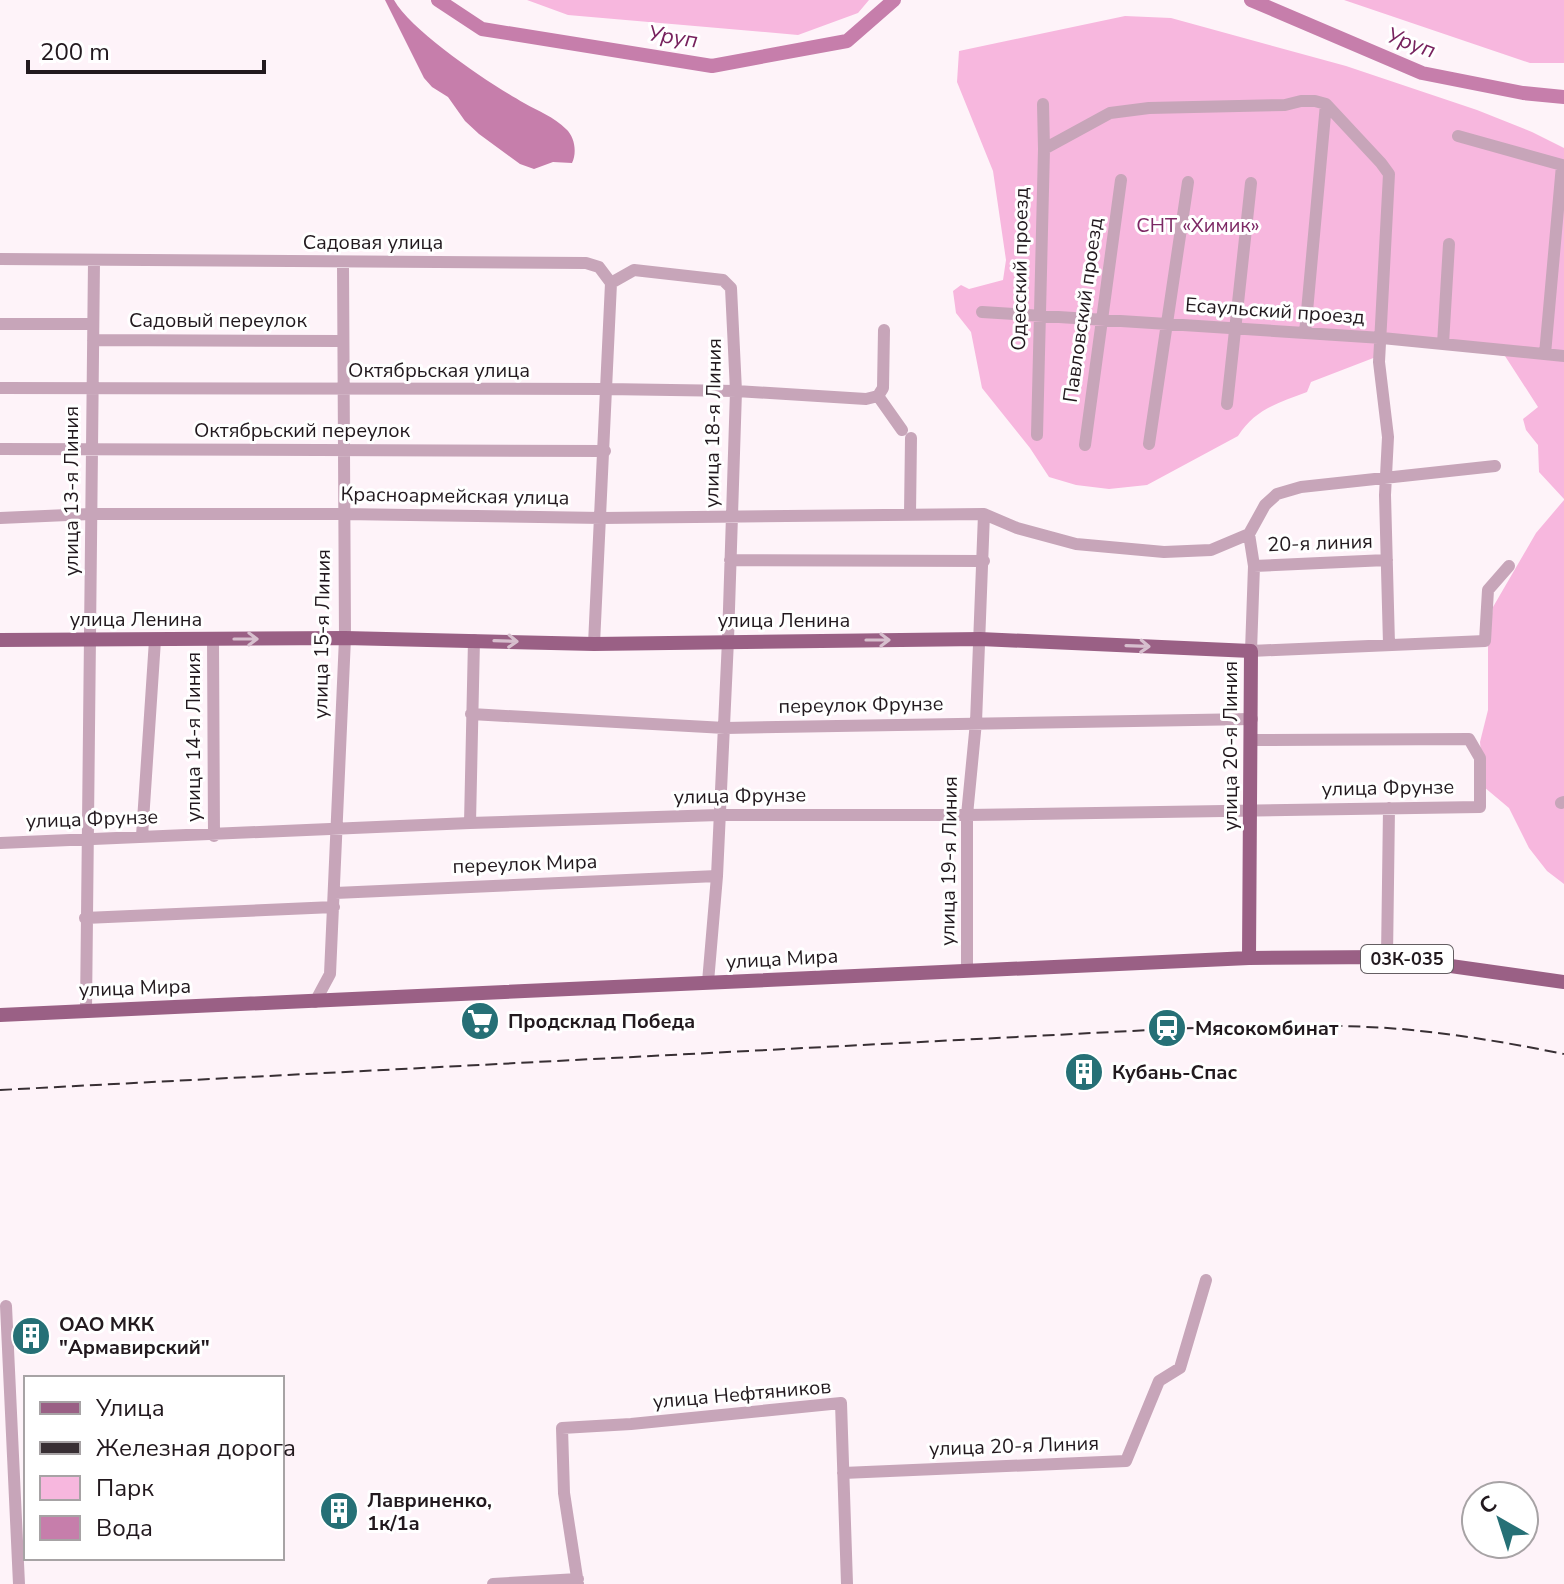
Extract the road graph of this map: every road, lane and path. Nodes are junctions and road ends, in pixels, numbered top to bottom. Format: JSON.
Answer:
{"nodes":[{"id":1,"x":1043,"y":104,"type":"dead end"},
{"id":2,"x":1326,"y":104,"type":"junction"},
{"id":3,"x":1458,"y":136,"type":"dead end"},
{"id":4,"x":1044,"y":149,"type":"junction"},
{"id":5,"x":1121,"y":180,"type":"dead end"},
{"id":6,"x":1188,"y":182,"type":"dead end"},
{"id":7,"x":1251,"y":183,"type":"dead end"},
{"id":8,"x":1449,"y":244,"type":"dead end"},
{"id":9,"x":0,"y":259,"type":"edge"},
{"id":10,"x":94,"y":261,"type":"junction"},
{"id":11,"x":343,"y":263,"type":"junction"},
{"id":12,"x":611,"y":283,"type":"junction"},
{"id":13,"x":982,"y":312,"type":"dead end"},
{"id":14,"x":1039,"y":316,"type":"junction"},
{"id":15,"x":1101,"y":321,"type":"junction"},
{"id":16,"x":0,"y":324,"type":"edge"},
{"id":17,"x":93,"y":324,"type":"junction"},
{"id":18,"x":1168,"y":324,"type":"junction"},
{"id":19,"x":1236,"y":329,"type":"junction"},
{"id":20,"x":884,"y":330,"type":"dead end"},
{"id":21,"x":1305,"y":333,"type":"junction"},
{"id":22,"x":1382,"y":338,"type":"junction"},
{"id":23,"x":93,"y":340,"type":"junction"},
{"id":24,"x":343,"y":341,"type":"junction"},
{"id":25,"x":1443,"y":344,"type":"junction"},
{"id":26,"x":1545,"y":354,"type":"junction"},
{"id":27,"x":1564,"y":356,"type":"edge"},
{"id":28,"x":0,"y":388,"type":"edge"},
{"id":29,"x":92,"y":389,"type":"junction"},
{"id":30,"x":606,"y":389,"type":"junction"},
{"id":31,"x":343,"y":391,"type":"junction"},
{"id":32,"x":736,"y":391,"type":"junction"},
{"id":33,"x":878,"y":396,"type":"junction"},
{"id":34,"x":1227,"y":404,"type":"dead end"},
{"id":35,"x":1037,"y":435,"type":"dead end"},
{"id":36,"x":1149,"y":444,"type":"dead end"},
{"id":37,"x":1085,"y":445,"type":"dead end"},
{"id":38,"x":0,"y":449,"type":"edge"},
{"id":39,"x":91,"y":449,"type":"junction"},
{"id":40,"x":343,"y":451,"type":"junction"},
{"id":41,"x":605,"y":451,"type":"junction"},
{"id":42,"x":1495,"y":466,"type":"dead end"},
{"id":43,"x":1386,"y":477,"type":"junction"},
{"id":44,"x":90,"y":514,"type":"junction"},
{"id":45,"x":344,"y":514,"type":"junction"},
{"id":46,"x":910,"y":514,"type":"junction"},
{"id":47,"x":984,"y":514,"type":"junction"},
{"id":48,"x":731,"y":515,"type":"junction"},
{"id":49,"x":0,"y":518,"type":"edge"},
{"id":50,"x":602,"y":518,"type":"junction"},
{"id":51,"x":1249,"y":534,"type":"junction"},
{"id":52,"x":730,"y":560,"type":"junction"},
{"id":53,"x":1387,"y":560,"type":"junction"},
{"id":54,"x":984,"y":561,"type":"junction"},
{"id":55,"x":1254,"y":566,"type":"junction"},
{"id":56,"x":1509,"y":566,"type":"dead end"},
{"id":57,"x":345,"y":638,"type":"junction"},
{"id":58,"x":213,"y":639,"type":"junction"},
{"id":59,"x":980,"y":639,"type":"junction"},
{"id":60,"x":0,"y":640,"type":"edge"},
{"id":61,"x":90,"y":640,"type":"junction"},
{"id":62,"x":155,"y":640,"type":"junction"},
{"id":63,"x":474,"y":640,"type":"junction"},
{"id":64,"x":728,"y":640,"type":"junction"},
{"id":65,"x":594,"y":644,"type":"junction"},
{"id":66,"x":1389,"y":644,"type":"junction"},
{"id":67,"x":1251,"y":651,"type":"junction"},
{"id":68,"x":471,"y":714,"type":"junction"},
{"id":69,"x":1252,"y":719,"type":"junction"},
{"id":70,"x":976,"y":722,"type":"junction"},
{"id":71,"x":725,"y":728,"type":"junction"},
{"id":72,"x":1251,"y":740,"type":"junction"},
{"id":73,"x":1389,"y":808,"type":"junction"},
{"id":74,"x":1251,"y":810,"type":"junction"},
{"id":75,"x":719,"y":815,"type":"junction"},
{"id":76,"x":967,"y":815,"type":"junction"},
{"id":77,"x":470,"y":823,"type":"junction"},
{"id":78,"x":336,"y":829,"type":"junction"},
{"id":79,"x":142,"y":836,"type":"junction"},
{"id":80,"x":214,"y":836,"type":"junction"},
{"id":81,"x":86,"y":840,"type":"junction"},
{"id":82,"x":0,"y":843,"type":"edge"},
{"id":83,"x":717,"y":876,"type":"junction"},
{"id":84,"x":335,"y":893,"type":"junction"},
{"id":85,"x":334,"y":907,"type":"junction"},
{"id":86,"x":85,"y":918,"type":"junction"},
{"id":87,"x":1387,"y":957,"type":"junction"},
{"id":88,"x":1249,"y":958,"type":"junction"},
{"id":89,"x":967,"y":969,"type":"junction"},
{"id":90,"x":708,"y":982,"type":"junction"},
{"id":91,"x":1564,"y":982,"type":"edge"},
{"id":92,"x":315,"y":1002,"type":"junction"},
{"id":93,"x":86,"y":1010,"type":"junction"},
{"id":94,"x":0,"y":1015,"type":"edge"},
{"id":95,"x":1206,"y":1280,"type":"dead end"},
{"id":96,"x":6,"y":1306,"type":"dead end"},
{"id":97,"x":5,"y":1409,"type":"edge"},
{"id":98,"x":843,"y":1473,"type":"junction"},
{"id":99,"x":578,"y":1582,"type":"edge"},
{"id":100,"x":19,"y":1584,"type":"edge"},
{"id":101,"x":493,"y":1584,"type":"edge"},
{"id":102,"x":847,"y":1584,"type":"edge"}],
"edges":[{"from":1,"to":4,"type":"street","name":"Одесский проезд"},
{"from":2,"to":4,"type":"street"},
{"from":2,"to":21,"type":"street"},
{"from":2,"to":22,"type":"street"},
{"from":3,"to":26,"type":"street"},
{"from":4,"to":14,"type":"street","name":"Одесский проезд"},
{"from":5,"to":15,"type":"street","name":"Павловский проезд"},
{"from":6,"to":18,"type":"street"},
{"from":7,"to":19,"type":"street"},
{"from":8,"to":25,"type":"street"},
{"from":9,"to":10,"type":"street","name":"Садовая улица"},
{"from":10,"to":11,"type":"street","name":"Садовая улица"},
{"from":10,"to":17,"type":"street","name":"улица 13-я Линия"},
{"from":11,"to":12,"type":"street","name":"Садовая улица"},
{"from":11,"to":24,"type":"street","name":"улица 15-я Линия"},
{"from":12,"to":30,"type":"street"},
{"from":12,"to":32,"type":"street","name":"улица 18-я Линия"},
{"from":13,"to":14,"type":"street","name":"Есаульский проезд"},
{"from":14,"to":15,"type":"street","name":"Есаульский проезд"},
{"from":14,"to":35,"type":"street","name":"Одесский проезд"},
{"from":15,"to":18,"type":"street","name":"Есаульский проезд"},
{"from":15,"to":37,"type":"street","name":"Павловский проезд"},
{"from":16,"to":17,"type":"street"},
{"from":17,"to":23,"type":"street","name":"улица 13-я Линия"},
{"from":18,"to":19,"type":"street","name":"Есаульский проезд"},
{"from":18,"to":36,"type":"street"},
{"from":19,"to":21,"type":"street","name":"Есаульский проезд"},
{"from":19,"to":34,"type":"street"},
{"from":20,"to":33,"type":"street"},
{"from":21,"to":22,"type":"street","name":"Есаульский проезд"},
{"from":22,"to":25,"type":"street","name":"Есаульский проезд"},
{"from":22,"to":43,"type":"street"},
{"from":23,"to":24,"type":"street","name":"Садовый переулок"},
{"from":23,"to":29,"type":"street","name":"улица 13-я Линия"},
{"from":24,"to":31,"type":"street","name":"улица 15-я Линия"},
{"from":25,"to":26,"type":"street","name":"Есаульский проезд"},
{"from":26,"to":27,"type":"street","name":"Есаульский проезд"},
{"from":28,"to":29,"type":"street","name":"Октябрьская улица"},
{"from":29,"to":31,"type":"street","name":"Октябрьская улица"},
{"from":29,"to":39,"type":"street","name":"улица 13-я Линия"},
{"from":30,"to":31,"type":"street","name":"Октябрьская улица"},
{"from":30,"to":32,"type":"street","name":"Октябрьская улица"},
{"from":30,"to":41,"type":"street"},
{"from":31,"to":40,"type":"street","name":"улица 15-я Линия"},
{"from":32,"to":33,"type":"street","name":"Октябрьская улица"},
{"from":32,"to":48,"type":"street","name":"улица 18-я Линия"},
{"from":33,"to":46,"type":"street"},
{"from":38,"to":39,"type":"street","name":"Октябрьский переулок"},
{"from":39,"to":40,"type":"street","name":"Октябрьский переулок"},
{"from":39,"to":44,"type":"street","name":"улица 13-я Линия"},
{"from":40,"to":41,"type":"street","name":"Октябрьский переулок"},
{"from":40,"to":45,"type":"street","name":"улица 15-я Линия"},
{"from":41,"to":50,"type":"street"},
{"from":42,"to":43,"type":"street"},
{"from":43,"to":51,"type":"street"},
{"from":43,"to":53,"type":"street"},
{"from":44,"to":45,"type":"street","name":"Красноармейская улица"},
{"from":44,"to":49,"type":"street","name":"Красноармейская улица"},
{"from":44,"to":61,"type":"street","name":"улица 13-я Линия"},
{"from":45,"to":50,"type":"street","name":"Красноармейская улица"},
{"from":45,"to":57,"type":"street","name":"улица 15-я Линия"},
{"from":46,"to":47,"type":"street","name":"Красноармейская улица"},
{"from":46,"to":48,"type":"street","name":"Красноармейская улица"},
{"from":47,"to":51,"type":"street","name":"Красноармейская улица"},
{"from":47,"to":54,"type":"street","name":"улица 19-я Линия"},
{"from":48,"to":50,"type":"street","name":"Красноармейская улица"},
{"from":48,"to":52,"type":"street","name":"улица 18-я Линия"},
{"from":50,"to":65,"type":"street"},
{"from":51,"to":55,"type":"street","name":"улица 20-я Линия"},
{"from":52,"to":54,"type":"street"},
{"from":52,"to":64,"type":"street","name":"улица 18-я Линия"},
{"from":53,"to":55,"type":"street","name":"20-я линия"},
{"from":53,"to":66,"type":"street"},
{"from":54,"to":59,"type":"street","name":"улица 19-я Линия"},
{"from":55,"to":67,"type":"street","name":"улица 20-я Линия"},
{"from":56,"to":66,"type":"street","name":"улица Ленина"},
{"from":58,"to":57,"type":"main road","name":"улица Ленина","one_way":true},
{"from":57,"to":63,"type":"main road","name":"улица Ленина"},
{"from":57,"to":78,"type":"street","name":"улица 15-я Линия"},
{"from":58,"to":62,"type":"main road","name":"улица Ленина"},
{"from":58,"to":80,"type":"street","name":"улица 14-я Линия"},
{"from":64,"to":59,"type":"main road","name":"улица Ленина","one_way":true},
{"from":59,"to":67,"type":"main road","name":"улица Ленина","one_way":true},
{"from":59,"to":70,"type":"street","name":"улица 19-я Линия"},
{"from":60,"to":61,"type":"main road","name":"улица Ленина"},
{"from":61,"to":62,"type":"main road","name":"улица Ленина"},
{"from":61,"to":81,"type":"street","name":"улица 13-я Линия"},
{"from":62,"to":79,"type":"street"},
{"from":63,"to":65,"type":"main road","name":"улица Ленина","one_way":true},
{"from":63,"to":68,"type":"street"},
{"from":64,"to":65,"type":"main road","name":"улица Ленина"},
{"from":64,"to":71,"type":"street","name":"улица 18-я Линия"},
{"from":66,"to":67,"type":"street","name":"улица Ленина"},
{"from":67,"to":69,"type":"main road","name":"улица 20-я Линия"},
{"from":68,"to":71,"type":"street","name":"переулок Фрунзе"},
{"from":68,"to":77,"type":"street"},
{"from":69,"to":70,"type":"street","name":"переулок Фрунзе"},
{"from":69,"to":72,"type":"main road","name":"улица 20-я Линия"},
{"from":70,"to":71,"type":"street","name":"переулок Фрунзе"},
{"from":70,"to":76,"type":"street","name":"улица 19-я Линия"},
{"from":71,"to":75,"type":"street","name":"улица 18-я Линия"},
{"from":72,"to":73,"type":"street","name":"улица Фрунзе"},
{"from":72,"to":74,"type":"main road","name":"улица 20-я Линия"},
{"from":73,"to":74,"type":"street","name":"улица Фрунзе"},
{"from":73,"to":87,"type":"street"},
{"from":74,"to":76,"type":"street","name":"улица Фрунзе"},
{"from":74,"to":88,"type":"main road","name":"улица 20-я Линия"},
{"from":75,"to":76,"type":"street","name":"улица Фрунзе"},
{"from":75,"to":77,"type":"street","name":"улица Фрунзе"},
{"from":75,"to":83,"type":"street","name":"улица 18-я Линия"},
{"from":76,"to":89,"type":"street","name":"улица 19-я Линия"},
{"from":77,"to":78,"type":"street","name":"улица Фрунзе"},
{"from":78,"to":80,"type":"street","name":"улица Фрунзе"},
{"from":78,"to":84,"type":"street","name":"улица 15-я Линия"},
{"from":79,"to":80,"type":"street","name":"улица Фрунзе"},
{"from":79,"to":81,"type":"street","name":"улица Фрунзе"},
{"from":81,"to":82,"type":"street","name":"улица Фрунзе"},
{"from":81,"to":86,"type":"street","name":"улица 13-я Линия"},
{"from":83,"to":84,"type":"street","name":"переулок Мира"},
{"from":83,"to":90,"type":"street","name":"улица 18-я Линия"},
{"from":84,"to":85,"type":"street","name":"улица 15-я Линия"},
{"from":85,"to":86,"type":"street"},
{"from":85,"to":92,"type":"street","name":"улица 15-я Линия"},
{"from":86,"to":93,"type":"street","name":"улица 13-я Линия"},
{"from":87,"to":88,"type":"main road","name":"улица Мира","number":"03К-035"},
{"from":87,"to":91,"type":"main road","name":"улица Мира","number":"03К-035"},
{"from":88,"to":89,"type":"main road","name":"улица Мира"},
{"from":89,"to":90,"type":"main road","name":"улица Мира"},
{"from":90,"to":92,"type":"main road","name":"улица Мира"},
{"from":92,"to":93,"type":"main road","name":"улица Мира"},
{"from":93,"to":94,"type":"main road","name":"улица Мира"},
{"from":95,"to":98,"type":"street","name":"улица 20-я Линия"},
{"from":96,"to":97,"type":"street"},
{"from":97,"to":100,"type":"street"},
{"from":98,"to":99,"type":"street","name":"улица Нефтяников"},
{"from":98,"to":102,"type":"street","name":"улица Нефтяников"},
{"from":99,"to":101,"type":"street"}]}
